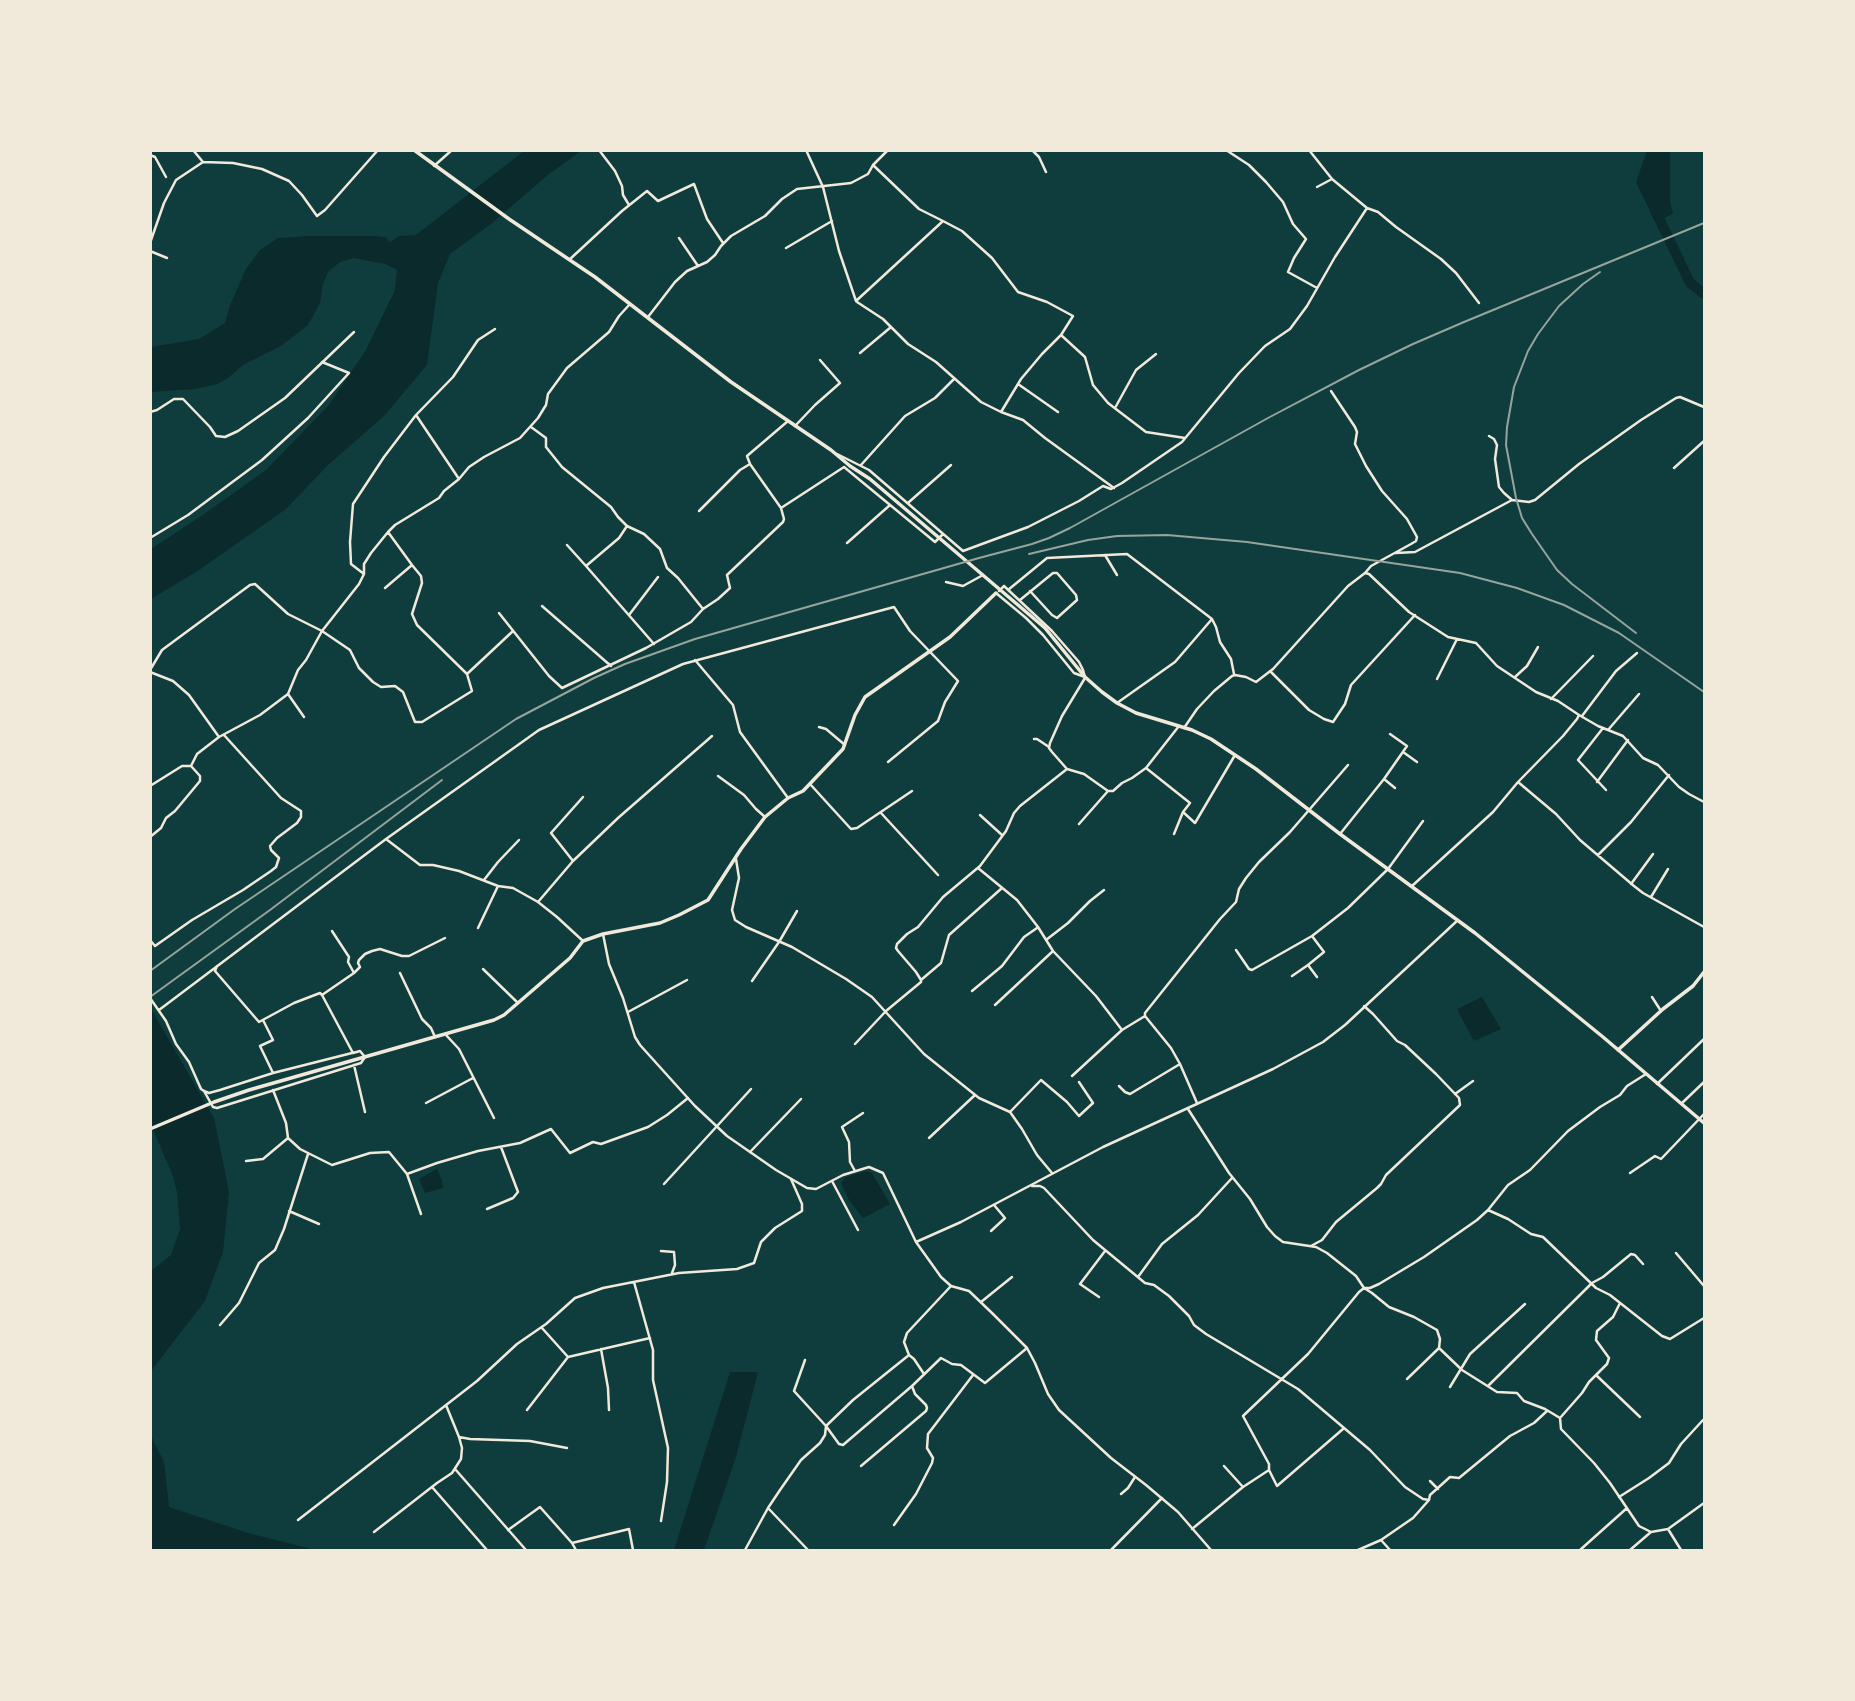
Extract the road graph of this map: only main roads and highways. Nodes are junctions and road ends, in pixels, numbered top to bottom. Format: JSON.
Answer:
{"nodes":[{"id":1,"x":414,"y":150,"type":"edge"},
{"id":2,"x":996,"y":593,"type":"road end"},
{"id":3,"x":1704,"y":972,"type":"edge"},
{"id":4,"x":1618,"y":1050,"type":"junction"},
{"id":5,"x":1704,"y":1123,"type":"edge"},
{"id":6,"x":150,"y":1129,"type":"edge"}],
"edges":[{"from":1,"to":4,"type":"main road"},
{"from":2,"to":6,"type":"main road"},
{"from":3,"to":4,"type":"main road"},
{"from":4,"to":5,"type":"main road"}]}
